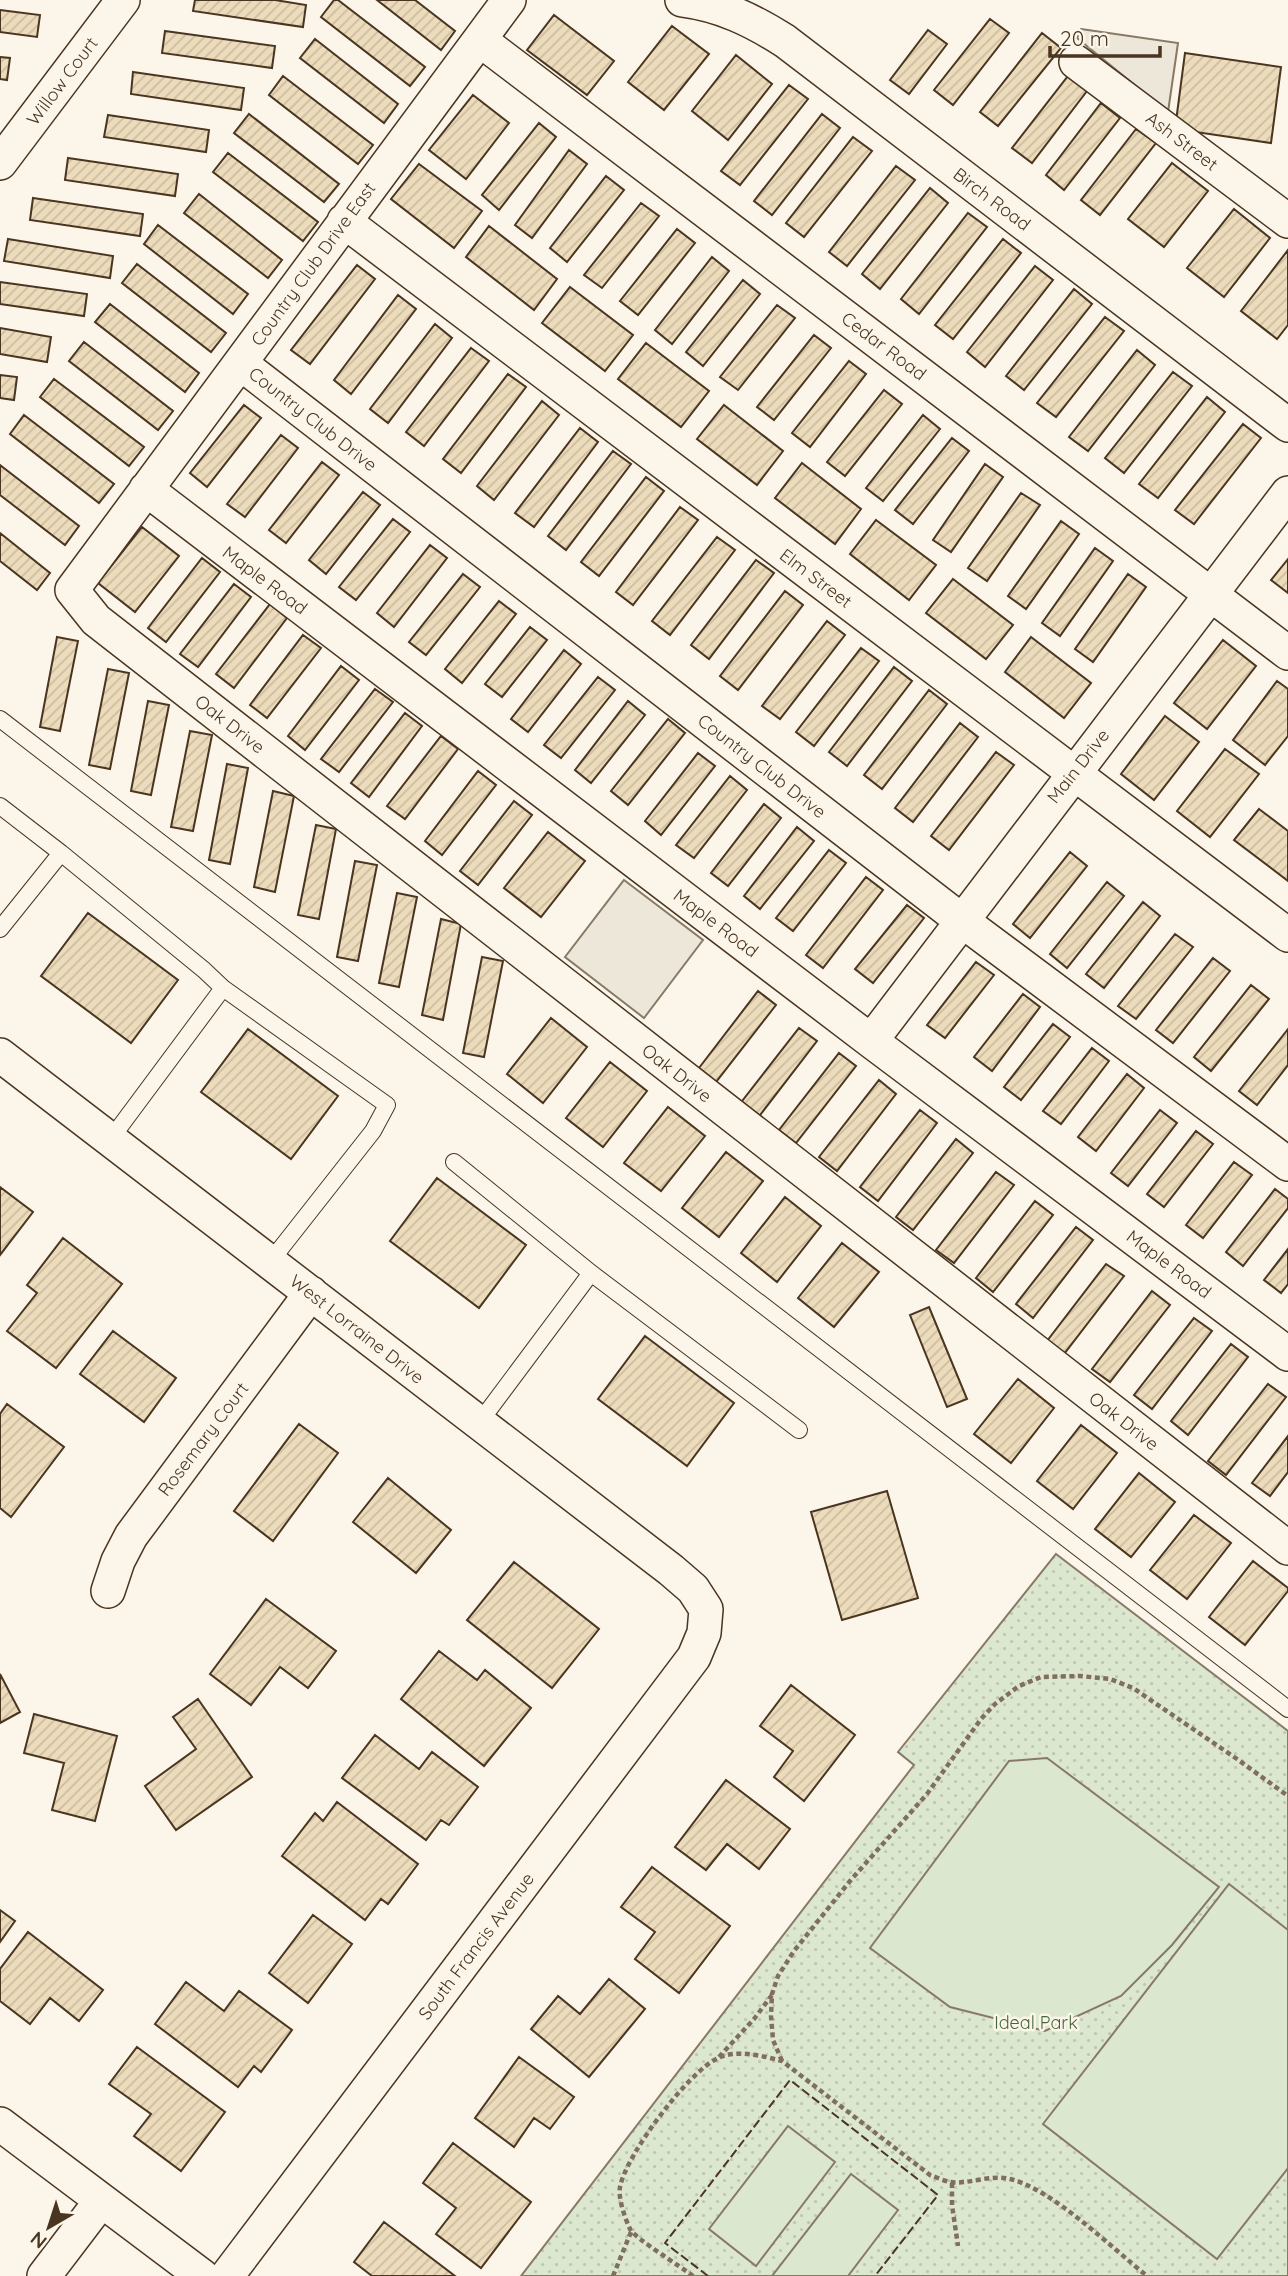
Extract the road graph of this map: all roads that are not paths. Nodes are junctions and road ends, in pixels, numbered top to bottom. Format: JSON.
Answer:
{"nodes":[{"id":1,"x":123,"y":0,"type":"edge"},
{"id":2,"x":509,"y":0,"type":"edge"},
{"id":3,"x":682,"y":0,"type":"edge"},
{"id":4,"x":480,"y":40,"type":"junction"},
{"id":5,"x":1076,"y":62,"type":"dead end"},
{"id":6,"x":0,"y":163,"type":"edge"},
{"id":7,"x":344,"y":221,"type":"junction"},
{"id":8,"x":1288,"y":221,"type":"edge"},
{"id":9,"x":240,"y":363,"type":"junction"},
{"id":10,"x":1288,"y":425,"type":"edge"},
{"id":11,"x":146,"y":489,"type":"junction"},
{"id":12,"x":1288,"y":494,"type":"edge"},
{"id":13,"x":72,"y":590,"type":"joint"},
{"id":14,"x":1211,"y":594,"type":"junction"},
{"id":15,"x":1288,"y":653,"type":"edge"},
{"id":16,"x":0,"y":719,"type":"edge"},
{"id":17,"x":1073,"y":773,"type":"junction"},
{"id":18,"x":0,"y":806,"type":"edge"},
{"id":19,"x":61,"y":853,"type":"junction"},
{"id":20,"x":961,"y":920,"type":"junction"},
{"id":21,"x":0,"y":929,"type":"edge"},
{"id":22,"x":1288,"y":935,"type":"edge"},
{"id":23,"x":223,"y":988,"type":"junction"},
{"id":24,"x":871,"y":1041,"type":"junction"},
{"id":25,"x":0,"y":1055,"type":"edge"},
{"id":26,"x":110,"y":1140,"type":"junction"},
{"id":27,"x":454,"y":1162,"type":"dead end"},
{"id":28,"x":1288,"y":1164,"type":"edge"},
{"id":29,"x":270,"y":1262,"type":"junction"},
{"id":30,"x":591,"y":1273,"type":"junction"},
{"id":31,"x":311,"y":1293,"type":"junction"},
{"id":32,"x":1288,"y":1354,"type":"edge"},
{"id":33,"x":479,"y":1423,"type":"junction"},
{"id":34,"x":799,"y":1430,"type":"dead end"},
{"id":35,"x":1288,"y":1548,"type":"edge"},
{"id":36,"x":108,"y":1591,"type":"dead end"},
{"id":37,"x":706,"y":1609,"type":"joint"},
{"id":38,"x":1288,"y":1709,"type":"edge"},
{"id":39,"x":0,"y":2124,"type":"edge"},
{"id":40,"x":101,"y":2201,"type":"junction"},
{"id":41,"x":44,"y":2276,"type":"edge"},
{"id":42,"x":202,"y":2276,"type":"edge"},
{"id":43,"x":227,"y":2276,"type":"edge"}],
"edges":[{"from":1,"to":6,"type":"street","name":"Willow Court"},
{"from":2,"to":4,"type":"street"},
{"from":3,"to":10,"type":"street","name":"Birch Road"},
{"from":4,"to":7,"type":"street","name":"Country Club Drive East"},
{"from":4,"to":14,"type":"street","name":"Cedar Road"},
{"from":5,"to":8,"type":"street","name":"Ash Street"},
{"from":7,"to":9,"type":"street","name":"Country Club Drive East"},
{"from":7,"to":17,"type":"street","name":"Elm Street"},
{"from":9,"to":11,"type":"street","name":"Country Club Drive East"},
{"from":9,"to":20,"type":"street","name":"Country Club Drive"},
{"from":11,"to":13,"type":"street","name":"Country Club Drive East"},
{"from":11,"to":24,"type":"street","name":"Maple Road"},
{"from":12,"to":14,"type":"street","name":"Main Drive"},
{"from":13,"to":35,"type":"street","name":"Oak Drive"},
{"from":14,"to":15,"type":"street","name":"Cedar Road"},
{"from":14,"to":17,"type":"street","name":"Main Drive"},
{"from":16,"to":38,"type":"lane"},
{"from":17,"to":20,"type":"street","name":"Main Drive"},
{"from":17,"to":22,"type":"street","name":"Elm Street"},
{"from":18,"to":19,"type":"lane"},
{"from":19,"to":21,"type":"lane"},
{"from":19,"to":23,"type":"lane"},
{"from":20,"to":24,"type":"street","name":"Main Drive"},
{"from":20,"to":28,"type":"street","name":"Country Club Drive"},
{"from":23,"to":26,"type":"lane"},
{"from":23,"to":29,"type":"lane"},
{"from":24,"to":32,"type":"street","name":"Maple Road"},
{"from":25,"to":26,"type":"street","name":"West Lorraine Drive"},
{"from":26,"to":29,"type":"street","name":"West Lorraine Drive"},
{"from":27,"to":30,"type":"lane"},
{"from":29,"to":31,"type":"street","name":"West Lorraine Drive"},
{"from":30,"to":33,"type":"lane"},
{"from":30,"to":34,"type":"lane"},
{"from":31,"to":33,"type":"street","name":"West Lorraine Drive"},
{"from":31,"to":36,"type":"street","name":"Rosemary Court"},
{"from":33,"to":37,"type":"street","name":"West Lorraine Drive"},
{"from":37,"to":43,"type":"street","name":"South Francis Avenue"},
{"from":39,"to":40,"type":"street"},
{"from":40,"to":41,"type":"street"},
{"from":40,"to":42,"type":"street"}]}
